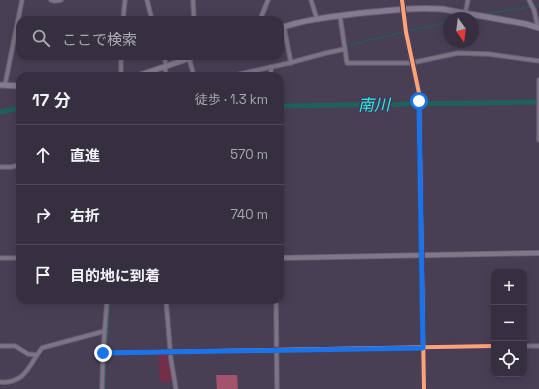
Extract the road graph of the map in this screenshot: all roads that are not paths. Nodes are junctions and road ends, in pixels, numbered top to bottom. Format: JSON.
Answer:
{"nodes":[{"id":1,"x":22,"y":0,"type":"edge"},
{"id":2,"x":51,"y":0,"type":"edge"},
{"id":3,"x":61,"y":0,"type":"edge"},
{"id":4,"x":125,"y":0,"type":"edge"},
{"id":5,"x":147,"y":0,"type":"edge"},
{"id":6,"x":193,"y":0,"type":"edge"},
{"id":7,"x":268,"y":0,"type":"edge"},
{"id":8,"x":312,"y":0,"type":"edge"},
{"id":9,"x":402,"y":0,"type":"edge"},
{"id":10,"x":468,"y":0,"type":"edge"},
{"id":11,"x":529,"y":0,"type":"edge"},
{"id":12,"x":403,"y":8,"type":"junction"},
{"id":13,"x":456,"y":12,"type":"edge"},
{"id":14,"x":465,"y":12,"type":"edge"},
{"id":15,"x":18,"y":16,"type":"edge"},
{"id":16,"x":123,"y":16,"type":"edge"},
{"id":17,"x":151,"y":16,"type":"edge"},
{"id":18,"x":194,"y":16,"type":"edge"},
{"id":19,"x":262,"y":16,"type":"edge"},
{"id":20,"x":340,"y":16,"type":"junction"},
{"id":21,"x":479,"y":17,"type":"edge"},
{"id":22,"x":316,"y":19,"type":"junction"},
{"id":23,"x":16,"y":26,"type":"edge"},
{"id":24,"x":284,"y":27,"type":"edge"},
{"id":25,"x":539,"y":28,"type":"edge"},
{"id":26,"x":284,"y":34,"type":"edge"},
{"id":27,"x":345,"y":49,"type":"junction"},
{"id":28,"x":121,"y":60,"type":"edge"},
{"id":29,"x":164,"y":60,"type":"edge"},
{"id":30,"x":183,"y":60,"type":"edge"},
{"id":31,"x":190,"y":60,"type":"edge"},
{"id":32,"x":539,"y":61,"type":"edge"},
{"id":33,"x":413,"y":62,"type":"junction"},
{"id":34,"x":292,"y":63,"type":"junction"},
{"id":35,"x":165,"y":66,"type":"junction"},
{"id":36,"x":271,"y":67,"type":"junction"},
{"id":37,"x":121,"y":72,"type":"edge"},
{"id":38,"x":148,"y":72,"type":"edge"},
{"id":39,"x":164,"y":72,"type":"edge"},
{"id":40,"x":193,"y":72,"type":"edge"},
{"id":41,"x":249,"y":72,"type":"edge"},
{"id":42,"x":271,"y":72,"type":"edge"},
{"id":43,"x":539,"y":80,"type":"edge"},
{"id":44,"x":2,"y":85,"type":"edge"},
{"id":45,"x":16,"y":86,"type":"edge"},
{"id":46,"x":538,"y":100,"type":"edge"},
{"id":47,"x":538,"y":104,"type":"edge"},
{"id":48,"x":539,"y":140,"type":"edge"},
{"id":49,"x":16,"y":166,"type":"edge"},
{"id":50,"x":0,"y":167,"type":"edge"},
{"id":51,"x":539,"y":253,"type":"edge"},
{"id":52,"x":421,"y":255,"type":"junction"},
{"id":53,"x":0,"y":258,"type":"edge"},
{"id":54,"x":16,"y":258,"type":"edge"},
{"id":55,"x":284,"y":258,"type":"edge"},
{"id":56,"x":107,"y":304,"type":"edge"},
{"id":57,"x":166,"y":304,"type":"edge"},
{"id":58,"x":276,"y":304,"type":"edge"},
{"id":59,"x":105,"y":331,"type":"junction"},
{"id":60,"x":0,"y":346,"type":"edge"},
{"id":61,"x":491,"y":346,"type":"edge"},
{"id":62,"x":527,"y":346,"type":"edge"},
{"id":63,"x":539,"y":346,"type":"edge"},
{"id":64,"x":423,"y":348,"type":"junction"},
{"id":65,"x":276,"y":351,"type":"junction"},
{"id":66,"x":105,"y":353,"type":"junction"},
{"id":67,"x":170,"y":353,"type":"junction"},
{"id":68,"x":37,"y":355,"type":"junction"},
{"id":69,"x":0,"y":382,"type":"edge"},
{"id":70,"x":102,"y":389,"type":"edge"},
{"id":71,"x":176,"y":389,"type":"edge"},
{"id":72,"x":277,"y":389,"type":"edge"},
{"id":73,"x":424,"y":389,"type":"edge"}],
"edges":[{"from":1,"to":15,"type":"street"},
{"from":2,"to":3,"type":"street"},
{"from":4,"to":16,"type":"street"},
{"from":5,"to":17,"type":"street"},
{"from":6,"to":18,"type":"street"},
{"from":7,"to":19,"type":"street"},
{"from":8,"to":22,"type":"street"},
{"from":9,"to":12,"type":"street"},
{"from":10,"to":14,"type":"street"},
{"from":11,"to":25,"type":"street"},
{"from":12,"to":13,"type":"main road"},
{"from":12,"to":20,"type":"main road"},
{"from":12,"to":33,"type":"street"},
{"from":20,"to":22,"type":"main road"},
{"from":20,"to":27,"type":"street"},
{"from":21,"to":25,"type":"main road"},
{"from":22,"to":24,"type":"main road"},
{"from":23,"to":44,"type":"street"},
{"from":26,"to":34,"type":"street"},
{"from":27,"to":33,"type":"street"},
{"from":27,"to":34,"type":"street"},
{"from":28,"to":37,"type":"street"},
{"from":29,"to":35,"type":"street"},
{"from":30,"to":35,"type":"main road"},
{"from":31,"to":40,"type":"street"},
{"from":32,"to":33,"type":"street"},
{"from":33,"to":52,"type":"street"},
{"from":34,"to":36,"type":"street"},
{"from":35,"to":38,"type":"main road"},
{"from":35,"to":39,"type":"street"},
{"from":36,"to":41,"type":"street"},
{"from":36,"to":42,"type":"street"},
{"from":43,"to":46,"type":"street"},
{"from":44,"to":45,"type":"main road"},
{"from":46,"to":47,"type":"street"},
{"from":47,"to":48,"type":"street"},
{"from":49,"to":50,"type":"street"},
{"from":51,"to":52,"type":"street"},
{"from":52,"to":55,"type":"street"},
{"from":52,"to":64,"type":"street"},
{"from":53,"to":54,"type":"street"},
{"from":56,"to":59,"type":"street"},
{"from":57,"to":67,"type":"street"},
{"from":58,"to":65,"type":"street"},
{"from":59,"to":66,"type":"street"},
{"from":59,"to":68,"type":"street"},
{"from":60,"to":68,"type":"street"},
{"from":61,"to":64,"type":"street"},
{"from":62,"to":63,"type":"street"},
{"from":64,"to":65,"type":"street"},
{"from":64,"to":73,"type":"street"},
{"from":65,"to":67,"type":"street"},
{"from":65,"to":72,"type":"street"},
{"from":66,"to":67,"type":"street"},
{"from":66,"to":70,"type":"street"},
{"from":67,"to":71,"type":"street"},
{"from":68,"to":69,"type":"street"}]}
